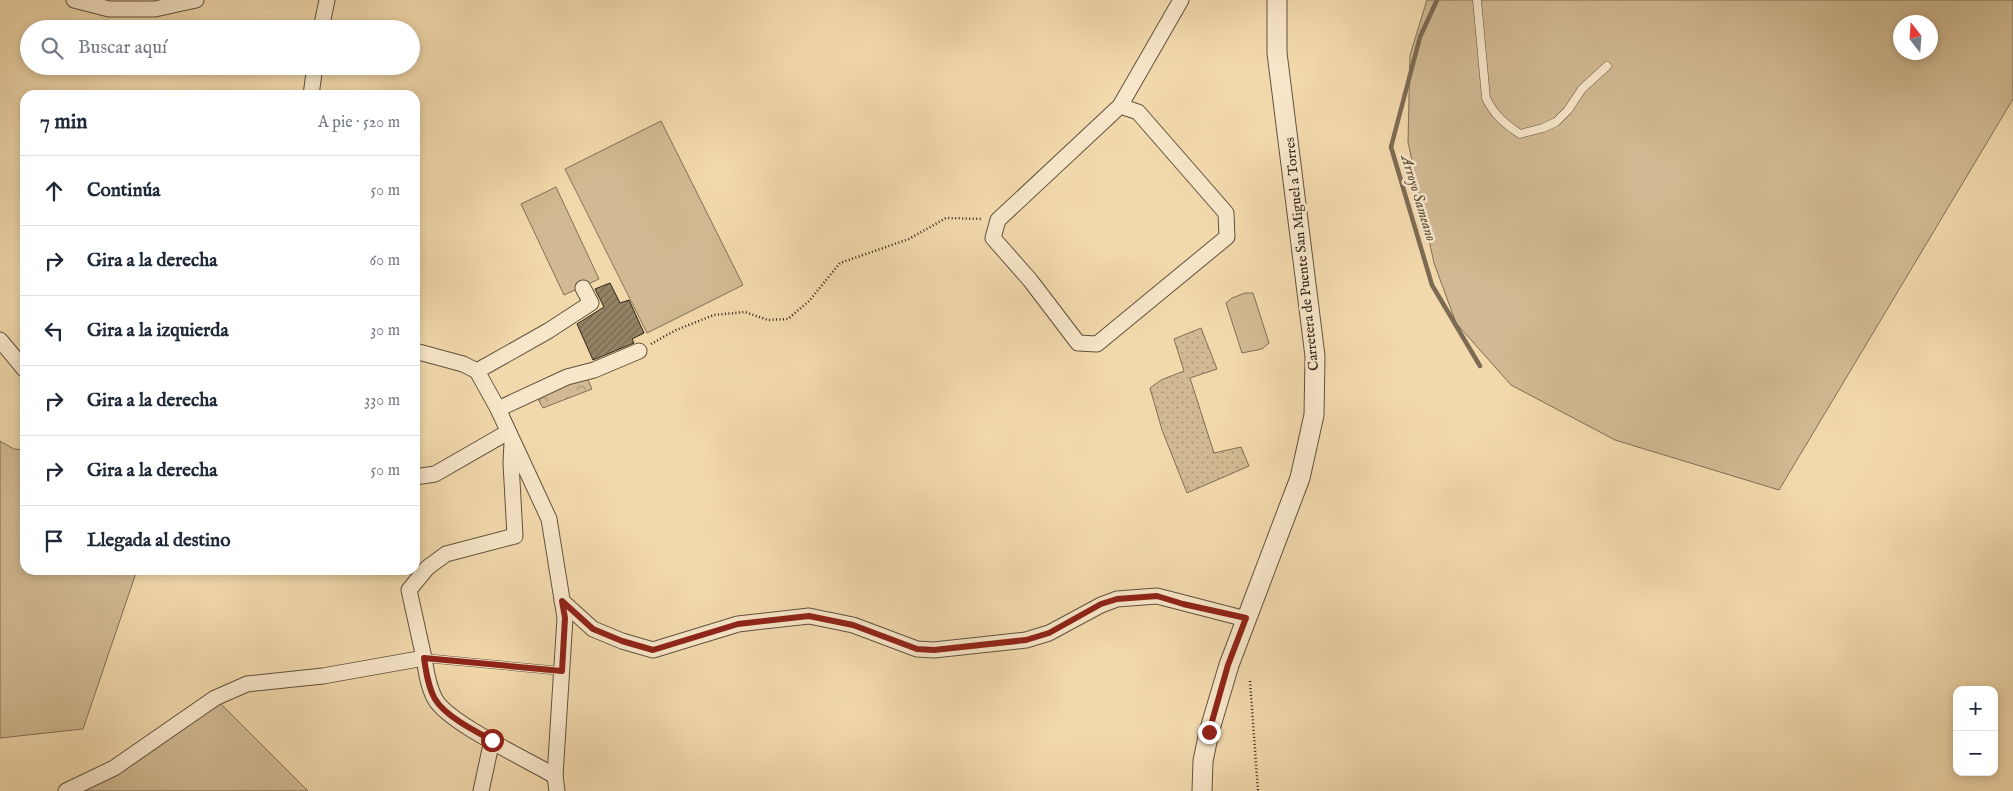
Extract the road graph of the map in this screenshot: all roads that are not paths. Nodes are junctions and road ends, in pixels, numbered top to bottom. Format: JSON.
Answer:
{"nodes":[{"id":1,"x":74,"y":0,"type":"edge"},
{"id":2,"x":196,"y":0,"type":"edge"},
{"id":3,"x":326,"y":0,"type":"edge"},
{"id":4,"x":1181,"y":0,"type":"edge"},
{"id":5,"x":1277,"y":0,"type":"edge"},
{"id":6,"x":1477,"y":0,"type":"edge"},
{"id":7,"x":323,"y":20,"type":"edge"},
{"id":8,"x":1608,"y":66,"type":"dead end"},
{"id":9,"x":313,"y":75,"type":"edge"},
{"id":10,"x":312,"y":90,"type":"edge"},
{"id":11,"x":1120,"y":106,"type":"junction"},
{"id":12,"x":583,"y":288,"type":"dead end"},
{"id":13,"x":0,"y":340,"type":"edge"},
{"id":14,"x":639,"y":351,"type":"road end"},
{"id":15,"x":420,"y":352,"type":"edge"},
{"id":16,"x":20,"y":364,"type":"edge"},
{"id":17,"x":478,"y":371,"type":"junction"},
{"id":18,"x":498,"y":409,"type":"junction"},
{"id":19,"x":510,"y":436,"type":"junction"},
{"id":20,"x":420,"y":476,"type":"edge"},
{"id":21,"x":562,"y":601,"type":"junction"},
{"id":22,"x":1246,"y":618,"type":"junction"},
{"id":23,"x":424,"y":658,"type":"junction"},
{"id":24,"x":562,"y":671,"type":"junction"},
{"id":25,"x":492,"y":740,"type":"junction"},
{"id":26,"x":555,"y":776,"type":"junction"},
{"id":27,"x":66,"y":791,"type":"edge"},
{"id":28,"x":481,"y":791,"type":"edge"},
{"id":29,"x":557,"y":791,"type":"edge"},
{"id":30,"x":1202,"y":791,"type":"edge"}],
"edges":[{"from":1,"to":2,"type":"street"},
{"from":3,"to":7,"type":"street"},
{"from":4,"to":11,"type":"street"},
{"from":5,"to":22,"type":"street","name":"Carretera de Puente San Miguel a Torres"},
{"from":6,"to":8,"type":"lane"},
{"from":9,"to":10,"type":"street"},
{"from":11,"to":11,"type":"street"},
{"from":12,"to":17,"type":"street"},
{"from":13,"to":16,"type":"street"},
{"from":14,"to":18,"type":"street"},
{"from":15,"to":17,"type":"street"},
{"from":17,"to":18,"type":"street"},
{"from":18,"to":19,"type":"street"},
{"from":19,"to":20,"type":"street"},
{"from":19,"to":21,"type":"street"},
{"from":19,"to":23,"type":"street"},
{"from":21,"to":22,"type":"street"},
{"from":21,"to":24,"type":"street"},
{"from":22,"to":30,"type":"street","name":"Carretera de Puente San Miguel a Torres"},
{"from":23,"to":24,"type":"lane"},
{"from":23,"to":25,"type":"street"},
{"from":23,"to":27,"type":"street"},
{"from":24,"to":26,"type":"street"},
{"from":25,"to":26,"type":"street"},
{"from":25,"to":28,"type":"street"},
{"from":26,"to":29,"type":"street"}]}
